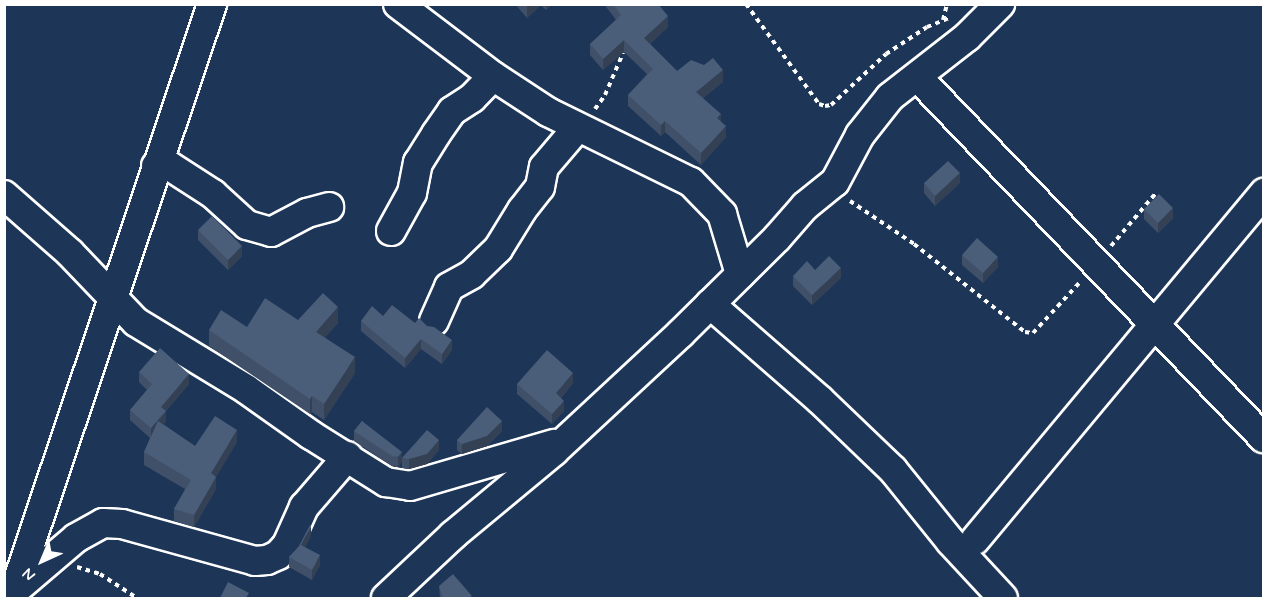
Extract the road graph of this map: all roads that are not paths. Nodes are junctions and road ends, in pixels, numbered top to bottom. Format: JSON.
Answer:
{"nodes":[{"id":1,"x":212,"y":4,"type":"edge"},
{"id":2,"x":398,"y":4,"type":"edge"},
{"id":3,"x":1000,"y":4,"type":"edge"},
{"id":4,"x":493,"y":76,"type":"junction"},
{"id":5,"x":926,"y":86,"type":"dead end"},
{"id":6,"x":579,"y":128,"type":"junction"},
{"id":7,"x":156,"y":166,"type":"junction"},
{"id":8,"x":1263,"y":193,"type":"edge"},
{"id":9,"x":4,"y":195,"type":"edge"},
{"id":10,"x":329,"y":207,"type":"dead end"},
{"id":11,"x":391,"y":231,"type":"dead end"},
{"id":12,"x":740,"y":274,"type":"junction"},
{"id":13,"x":112,"y":299,"type":"junction"},
{"id":14,"x":710,"y":304,"type":"junction"},
{"id":15,"x":434,"y":321,"type":"dead end"},
{"id":16,"x":1154,"y":323,"type":"junction"},
{"id":17,"x":1263,"y":438,"type":"edge"},
{"id":18,"x":565,"y":441,"type":"junction"},
{"id":19,"x":348,"y":456,"type":"junction"},
{"id":20,"x":963,"y":541,"type":"junction"},
{"id":21,"x":13,"y":595,"type":"edge"},
{"id":22,"x":386,"y":598,"type":"edge"},
{"id":23,"x":990,"y":598,"type":"edge"},
{"id":24,"x":1003,"y":598,"type":"edge"}],
"edges":[{"from":1,"to":7,"type":"street"},
{"from":2,"to":4,"type":"street"},
{"from":3,"to":12,"type":"street"},
{"from":4,"to":6,"type":"street"},
{"from":4,"to":11,"type":"street"},
{"from":5,"to":16,"type":"street"},
{"from":6,"to":12,"type":"street"},
{"from":6,"to":15,"type":"street"},
{"from":7,"to":10,"type":"street"},
{"from":7,"to":13,"type":"street"},
{"from":8,"to":16,"type":"street"},
{"from":9,"to":13,"type":"street"},
{"from":12,"to":14,"type":"street"},
{"from":13,"to":19,"type":"street"},
{"from":13,"to":21,"type":"street"},
{"from":14,"to":18,"type":"street"},
{"from":14,"to":20,"type":"street"},
{"from":16,"to":17,"type":"street"},
{"from":16,"to":20,"type":"street"},
{"from":18,"to":19,"type":"street"},
{"from":18,"to":22,"type":"street"},
{"from":19,"to":21,"type":"street"},
{"from":20,"to":23,"type":"street"},
{"from":20,"to":24,"type":"street"}]}
